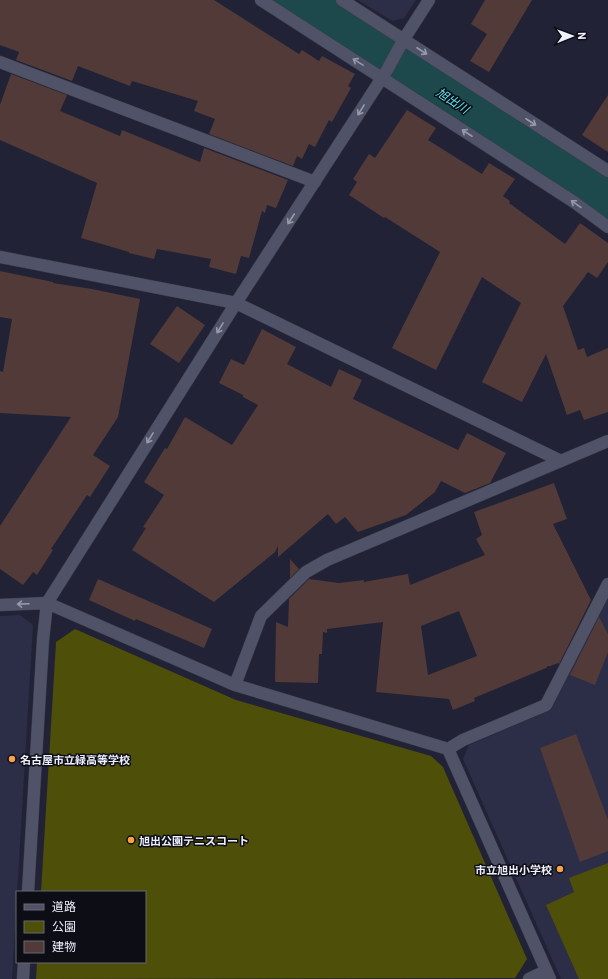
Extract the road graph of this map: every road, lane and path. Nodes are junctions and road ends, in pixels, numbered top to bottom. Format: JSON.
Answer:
{"nodes":[{"id":1,"x":261,"y":0,"type":"edge"},
{"id":2,"x":342,"y":0,"type":"edge"},
{"id":3,"x":429,"y":0,"type":"edge"},
{"id":4,"x":404,"y":39,"type":"junction"},
{"id":5,"x":0,"y":62,"type":"edge"},
{"id":6,"x":384,"y":73,"type":"junction"},
{"id":7,"x":608,"y":171,"type":"edge"},
{"id":8,"x":315,"y":182,"type":"junction"},
{"id":9,"x":608,"y":227,"type":"edge"},
{"id":10,"x":0,"y":257,"type":"edge"},
{"id":11,"x":236,"y":303,"type":"junction"},
{"id":12,"x":607,"y":444,"type":"edge"},
{"id":13,"x":561,"y":461,"type":"junction"},
{"id":14,"x":608,"y":584,"type":"edge"},
{"id":15,"x":47,"y":603,"type":"junction"},
{"id":16,"x":0,"y":605,"type":"edge"},
{"id":17,"x":235,"y":685,"type":"junction"},
{"id":18,"x":448,"y":749,"type":"junction"},
{"id":19,"x":28,"y":891,"type":"edge"},
{"id":20,"x":24,"y":963,"type":"edge"},
{"id":21,"x":548,"y":975,"type":"edge"},
{"id":22,"x":23,"y":979,"type":"edge"},
{"id":23,"x":529,"y":979,"type":"edge"}],
"edges":[{"from":6,"to":1,"type":"street","one_way":true},
{"from":2,"to":4,"type":"street"},
{"from":3,"to":4,"type":"street"},
{"from":4,"to":6,"type":"street"},
{"from":4,"to":7,"type":"street","one_way":true},
{"from":5,"to":8,"type":"street"},
{"from":6,"to":8,"type":"street","one_way":true},
{"from":9,"to":6,"type":"street","one_way":true},
{"from":8,"to":11,"type":"street","one_way":true},
{"from":10,"to":11,"type":"street"},
{"from":11,"to":13,"type":"street"},
{"from":11,"to":15,"type":"street","one_way":true},
{"from":12,"to":13,"type":"street"},
{"from":13,"to":17,"type":"street"},
{"from":14,"to":18,"type":"street"},
{"from":15,"to":16,"type":"street","one_way":true},
{"from":15,"to":17,"type":"street"},
{"from":15,"to":19,"type":"street"},
{"from":17,"to":18,"type":"street"},
{"from":18,"to":21,"type":"street"},
{"from":20,"to":22,"type":"street"},
{"from":21,"to":23,"type":"street"}]}
